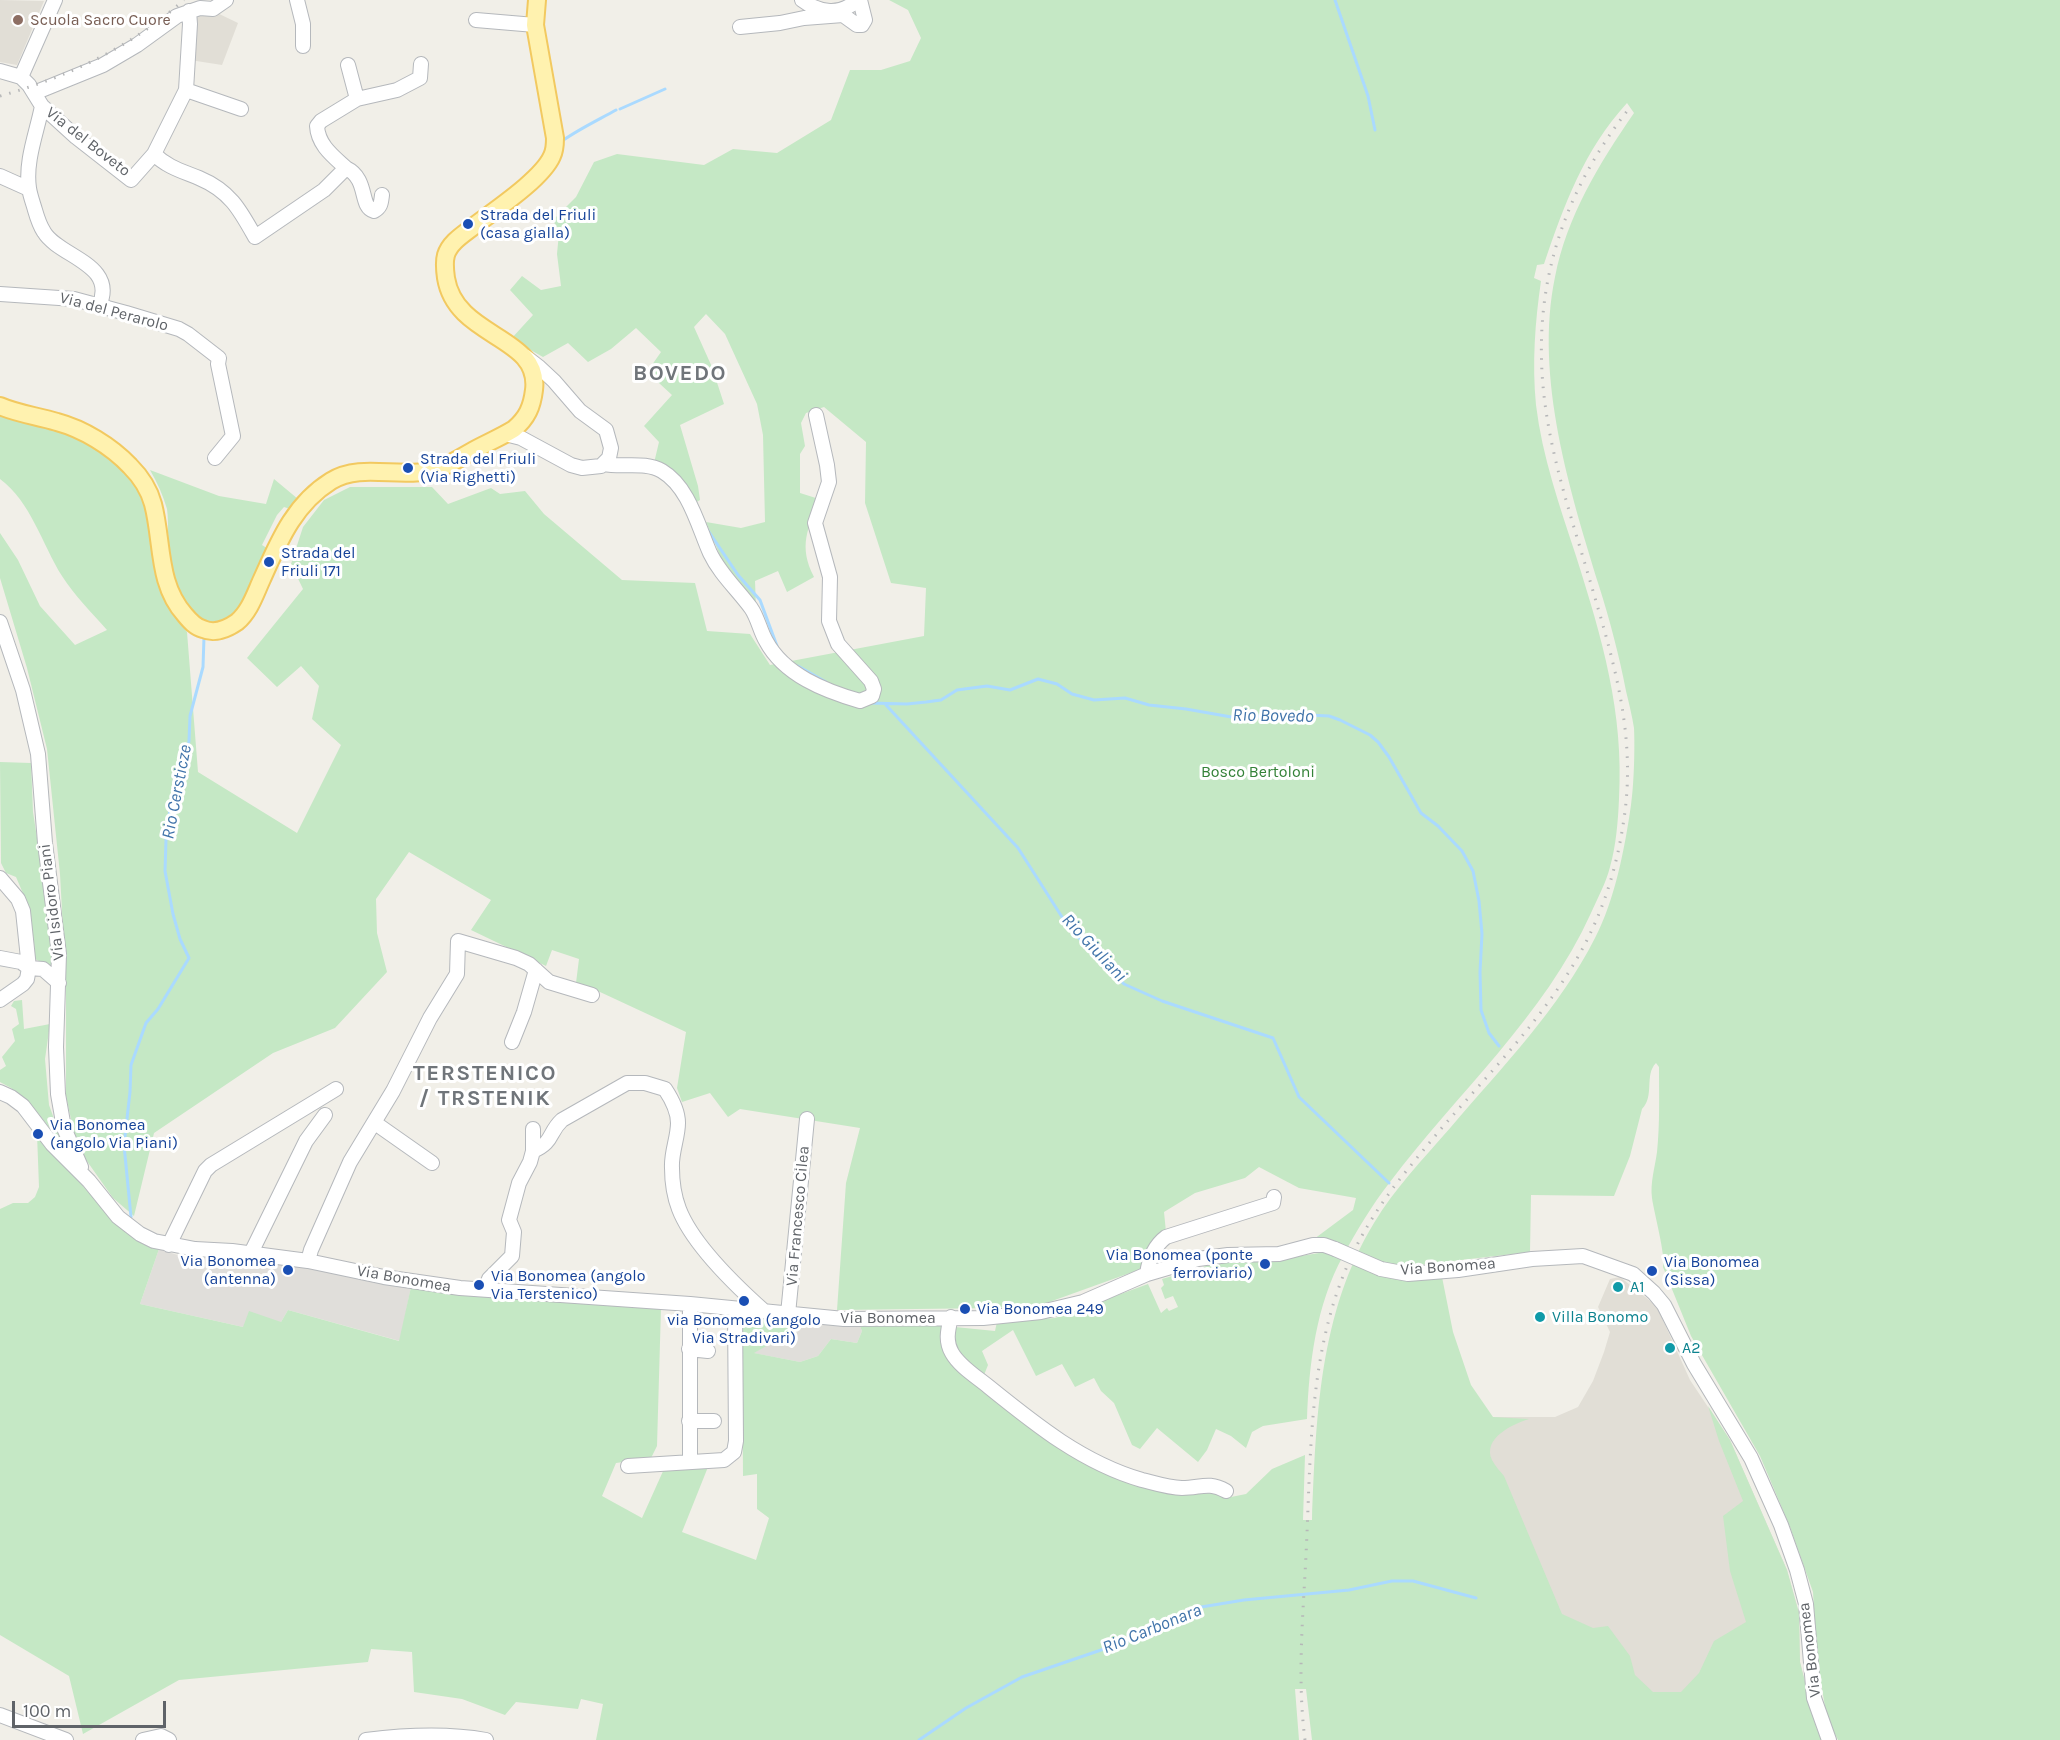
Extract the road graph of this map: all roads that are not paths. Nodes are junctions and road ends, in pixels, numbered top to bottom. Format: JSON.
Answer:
{"nodes":[{"id":1,"x":55,"y":0,"type":"edge"},
{"id":2,"x":226,"y":0,"type":"edge"},
{"id":3,"x":297,"y":0,"type":"edge"},
{"id":4,"x":537,"y":0,"type":"edge"},
{"id":5,"x":802,"y":0,"type":"edge"},
{"id":6,"x":859,"y":0,"type":"edge"},
{"id":7,"x":189,"y":11,"type":"junction"},
{"id":8,"x":476,"y":20,"type":"dead end"},
{"id":9,"x":534,"y":25,"type":"junction"},
{"id":10,"x":740,"y":27,"type":"dead end"},
{"id":11,"x":303,"y":46,"type":"dead end"},
{"id":12,"x":421,"y":64,"type":"dead end"},
{"id":13,"x":348,"y":65,"type":"dead end"},
{"id":14,"x":0,"y":71,"type":"edge"},
{"id":15,"x":21,"y":77,"type":"junction"},
{"id":16,"x":186,"y":90,"type":"junction"},
{"id":17,"x":34,"y":93,"type":"junction"},
{"id":18,"x":357,"y":99,"type":"junction"},
{"id":19,"x":42,"y":106,"type":"junction"},
{"id":20,"x":241,"y":109,"type":"dead end"},
{"id":21,"x":154,"y":154,"type":"junction"},
{"id":22,"x":346,"y":168,"type":"junction"},
{"id":23,"x":0,"y":176,"type":"edge"},
{"id":24,"x":29,"y":189,"type":"junction"},
{"id":25,"x":382,"y":195,"type":"dead end"},
{"id":26,"x":0,"y":294,"type":"edge"},
{"id":27,"x":99,"y":306,"type":"junction"},
{"id":28,"x":526,"y":357,"type":"junction"},
{"id":29,"x":3,"y":409,"type":"edge"},
{"id":30,"x":816,"y":415,"type":"dead end"},
{"id":31,"x":505,"y":434,"type":"junction"},
{"id":32,"x":214,"y":458,"type":"dead end"},
{"id":33,"x":604,"y":464,"type":"junction"},
{"id":34,"x":0,"y":622,"type":"edge"},
{"id":35,"x":0,"y":878,"type":"edge"},
{"id":36,"x":0,"y":957,"type":"edge"},
{"id":37,"x":29,"y":968,"type":"junction"},
{"id":38,"x":536,"y":970,"type":"junction"},
{"id":39,"x":59,"y":983,"type":"junction"},
{"id":40,"x":592,"y":995,"type":"dead end"},
{"id":41,"x":0,"y":1000,"type":"edge"},
{"id":42,"x":512,"y":1042,"type":"dead end"},
{"id":43,"x":336,"y":1089,"type":"dead end"},
{"id":44,"x":0,"y":1092,"type":"edge"},
{"id":45,"x":325,"y":1115,"type":"dead end"},
{"id":46,"x":807,"y":1119,"type":"dead end"},
{"id":47,"x":375,"y":1123,"type":"junction"},
{"id":48,"x":533,"y":1129,"type":"dead end"},
{"id":49,"x":532,"y":1151,"type":"junction"},
{"id":50,"x":432,"y":1163,"type":"dead end"},
{"id":51,"x":89,"y":1180,"type":"junction"},
{"id":52,"x":1274,"y":1197,"type":"dead end"},
{"id":53,"x":169,"y":1245,"type":"junction"},
{"id":54,"x":250,"y":1253,"type":"junction"},
{"id":55,"x":308,"y":1261,"type":"junction"},
{"id":56,"x":1147,"y":1274,"type":"junction"},
{"id":57,"x":484,"y":1289,"type":"junction"},
{"id":58,"x":690,"y":1304,"type":"junction"},
{"id":59,"x":735,"y":1309,"type":"junction"},
{"id":60,"x":764,"y":1311,"type":"junction"},
{"id":61,"x":788,"y":1314,"type":"junction"},
{"id":62,"x":951,"y":1317,"type":"junction"},
{"id":63,"x":689,"y":1349,"type":"junction"},
{"id":64,"x":708,"y":1351,"type":"dead end"},
{"id":65,"x":689,"y":1421,"type":"junction"},
{"id":66,"x":714,"y":1421,"type":"dead end"},
{"id":67,"x":690,"y":1461,"type":"junction"},
{"id":68,"x":628,"y":1466,"type":"dead end"},
{"id":69,"x":1226,"y":1491,"type":"dead end"},
{"id":70,"x":0,"y":1715,"type":"edge"},
{"id":71,"x":165,"y":1738,"type":"edge"},
{"id":72,"x":66,"y":1740,"type":"edge"},
{"id":73,"x":143,"y":1740,"type":"edge"},
{"id":74,"x":366,"y":1740,"type":"edge"},
{"id":75,"x":486,"y":1740,"type":"edge"},
{"id":76,"x":1829,"y":1740,"type":"edge"}],
"edges":[{"from":1,"to":15,"type":"street"},
{"from":2,"to":7,"type":"street"},
{"from":3,"to":11,"type":"street"},
{"from":4,"to":9,"type":"main road"},
{"from":5,"to":6,"type":"street"},
{"from":6,"to":10,"type":"street"},
{"from":7,"to":16,"type":"street"},
{"from":7,"to":17,"type":"street"},
{"from":8,"to":9,"type":"street"},
{"from":9,"to":28,"type":"main road"},
{"from":12,"to":18,"type":"street"},
{"from":13,"to":18,"type":"street"},
{"from":14,"to":15,"type":"street"},
{"from":15,"to":17,"type":"street","name":"Via del Boveto"},
{"from":16,"to":20,"type":"street"},
{"from":16,"to":21,"type":"street"},
{"from":17,"to":19,"type":"street","name":"Via del Boveto"},
{"from":18,"to":22,"type":"street"},
{"from":19,"to":21,"type":"street","name":"Via del Boveto"},
{"from":19,"to":24,"type":"street"},
{"from":21,"to":22,"type":"street","name":"Via del Boveto"},
{"from":22,"to":25,"type":"street"},
{"from":23,"to":24,"type":"street"},
{"from":24,"to":27,"type":"street"},
{"from":26,"to":27,"type":"street","name":"Via del Perarolo"},
{"from":27,"to":32,"type":"street","name":"Via del Perarolo"},
{"from":28,"to":31,"type":"main road"},
{"from":28,"to":33,"type":"street"},
{"from":29,"to":31,"type":"main road"},
{"from":30,"to":33,"type":"street"},
{"from":31,"to":33,"type":"street"},
{"from":34,"to":39,"type":"street","name":"Via Isidoro Piani"},
{"from":35,"to":37,"type":"street"},
{"from":36,"to":37,"type":"street"},
{"from":37,"to":39,"type":"street"},
{"from":37,"to":41,"type":"street"},
{"from":38,"to":40,"type":"street"},
{"from":38,"to":42,"type":"street"},
{"from":38,"to":47,"type":"street"},
{"from":39,"to":51,"type":"street","name":"Via Isidoro Piani"},
{"from":43,"to":53,"type":"street"},
{"from":44,"to":51,"type":"street","name":"Via Bonomea"},
{"from":45,"to":54,"type":"street"},
{"from":46,"to":61,"type":"street","name":"Via Francesco Cilea"},
{"from":47,"to":50,"type":"street"},
{"from":47,"to":55,"type":"street"},
{"from":48,"to":49,"type":"street"},
{"from":49,"to":57,"type":"street"},
{"from":49,"to":60,"type":"street"},
{"from":51,"to":53,"type":"street","name":"Via Bonomea"},
{"from":52,"to":56,"type":"street"},
{"from":53,"to":54,"type":"street","name":"Via Bonomea"},
{"from":54,"to":55,"type":"street","name":"Via Bonomea"},
{"from":55,"to":57,"type":"street","name":"Via Bonomea"},
{"from":56,"to":62,"type":"street","name":"Via Bonomea"},
{"from":56,"to":76,"type":"street","name":"Via Bonomea","bridge":true},
{"from":57,"to":58,"type":"street","name":"Via Bonomea"},
{"from":58,"to":59,"type":"street","name":"Via Bonomea"},
{"from":58,"to":63,"type":"street"},
{"from":59,"to":60,"type":"street","name":"Via Bonomea"},
{"from":59,"to":67,"type":"street"},
{"from":60,"to":61,"type":"street","name":"Via Bonomea"},
{"from":61,"to":62,"type":"street","name":"Via Bonomea"},
{"from":62,"to":69,"type":"street"},
{"from":63,"to":64,"type":"street"},
{"from":63,"to":65,"type":"street"},
{"from":65,"to":66,"type":"street"},
{"from":65,"to":67,"type":"street"},
{"from":67,"to":68,"type":"street"},
{"from":70,"to":72,"type":"street"},
{"from":71,"to":73,"type":"street"},
{"from":74,"to":75,"type":"street"}]}
